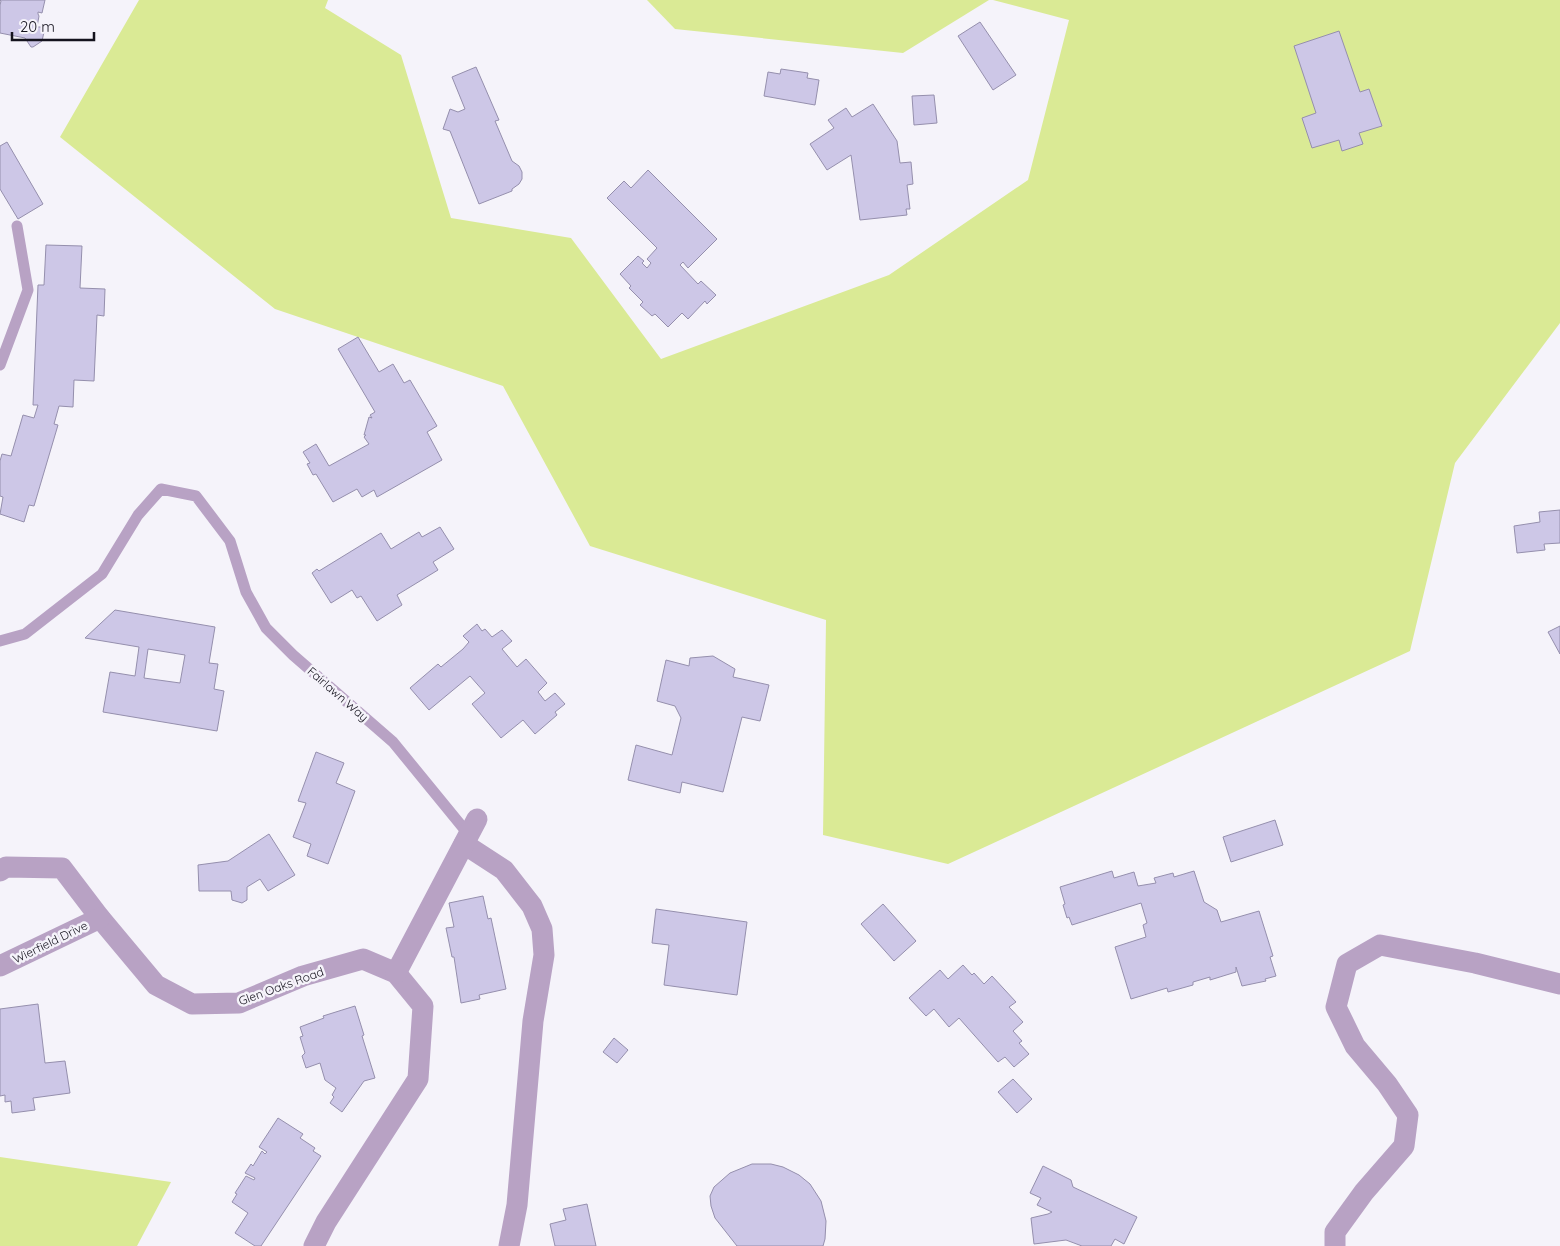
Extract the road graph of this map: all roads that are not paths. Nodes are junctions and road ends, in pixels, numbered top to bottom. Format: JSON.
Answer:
{"nodes":[{"id":1,"x":17,"y":226,"type":"dead end"},
{"id":2,"x":0,"y":366,"type":"edge"},
{"id":3,"x":0,"y":641,"type":"edge"},
{"id":4,"x":470,"y":833,"type":"junction"},
{"id":5,"x":0,"y":871,"type":"edge"},
{"id":6,"x":100,"y":918,"type":"junction"},
{"id":7,"x":0,"y":966,"type":"edge"},
{"id":8,"x":396,"y":973,"type":"junction"},
{"id":9,"x":1560,"y":984,"type":"edge"},
{"id":10,"x":314,"y":1246,"type":"edge"},
{"id":11,"x":509,"y":1246,"type":"edge"},
{"id":12,"x":1334,"y":1246,"type":"edge"}],
"edges":[{"from":1,"to":2,"type":"lane"},
{"from":3,"to":4,"type":"lane","name":"Fairlawn Way"},
{"from":4,"to":8,"type":"street"},
{"from":4,"to":11,"type":"street"},
{"from":5,"to":6,"type":"street","name":"Glen Oaks Road"},
{"from":6,"to":7,"type":"street","name":"Wierfield Drive"},
{"from":6,"to":8,"type":"street","name":"Glen Oaks Road"},
{"from":8,"to":10,"type":"street","name":"Glen Oaks Road"},
{"from":9,"to":12,"type":"street"}]}
